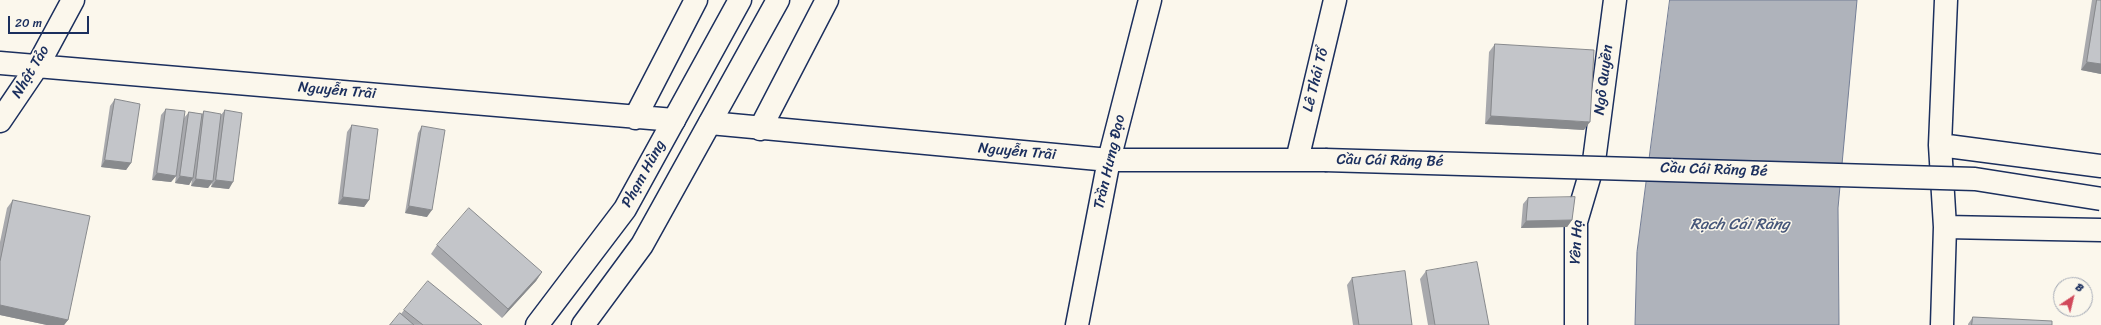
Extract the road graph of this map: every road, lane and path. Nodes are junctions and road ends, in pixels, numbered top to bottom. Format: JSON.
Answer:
{"nodes":[{"id":1,"x":73,"y":0,"type":"edge"},
{"id":2,"x":696,"y":0,"type":"edge"},
{"id":3,"x":778,"y":0,"type":"edge"},
{"id":4,"x":827,"y":0,"type":"edge"},
{"id":5,"x":1150,"y":0,"type":"edge"},
{"id":6,"x":1335,"y":0,"type":"edge"},
{"id":7,"x":1615,"y":0,"type":"edge"},
{"id":8,"x":1946,"y":0,"type":"edge"},
{"id":9,"x":737,"y":6,"type":"edge"},
{"id":10,"x":0,"y":63,"type":"edge"},
{"id":11,"x":38,"y":65,"type":"junction"},
{"id":12,"x":635,"y":118,"type":"junction"},
{"id":13,"x":674,"y":120,"type":"junction"},
{"id":14,"x":0,"y":121,"type":"edge"},
{"id":15,"x":710,"y":123,"type":"junction"},
{"id":16,"x":760,"y":129,"type":"junction"},
{"id":17,"x":1940,"y":145,"type":"junction"},
{"id":18,"x":1109,"y":160,"type":"junction"},
{"id":19,"x":1296,"y":160,"type":"junction"},
{"id":20,"x":1325,"y":160,"type":"joint"},
{"id":21,"x":1594,"y":161,"type":"joint"},
{"id":22,"x":2101,"y":166,"type":"edge"},
{"id":23,"x":2101,"y":199,"type":"edge"},
{"id":24,"x":1945,"y":227,"type":"junction"},
{"id":25,"x":2101,"y":230,"type":"edge"},
{"id":26,"x":537,"y":325,"type":"edge"},
{"id":27,"x":583,"y":325,"type":"edge"},
{"id":28,"x":1077,"y":325,"type":"edge"},
{"id":29,"x":1576,"y":325,"type":"edge"},
{"id":30,"x":1942,"y":325,"type":"edge"}],
"edges":[{"from":1,"to":11,"type":"main road","name":"Nhật Tảo"},
{"from":2,"to":12,"type":"main road"},
{"from":3,"to":15,"type":"main road"},
{"from":4,"to":16,"type":"main road"},
{"from":5,"to":18,"type":"main road","name":"Trần Hưng Đạo"},
{"from":6,"to":19,"type":"main road","name":"Lê Thái Tổ"},
{"from":7,"to":21,"type":"main road","name":"Ngô Quyền"},
{"from":8,"to":17,"type":"main road"},
{"from":9,"to":13,"type":"main road","name":"Phạm Hùng"},
{"from":10,"to":11,"type":"main road","name":"Nguyễn Trãi"},
{"from":11,"to":12,"type":"main road","name":"Nguyễn Trãi"},
{"from":11,"to":14,"type":"main road","name":"Nhật Tảo"},
{"from":12,"to":13,"type":"main road","name":"Nguyễn Trãi"},
{"from":13,"to":26,"type":"main road","name":"Phạm Hùng"},
{"from":15,"to":16,"type":"main road","name":"Nguyễn Trãi"},
{"from":15,"to":27,"type":"main road"},
{"from":16,"to":18,"type":"main road","name":"Nguyễn Trãi"},
{"from":17,"to":22,"type":"main road"},
{"from":17,"to":24,"type":"main road"},
{"from":18,"to":19,"type":"main road","name":"Nguyễn Trãi"},
{"from":18,"to":28,"type":"main road","name":"Trần Hưng Đạo"},
{"from":19,"to":20,"type":"main road","name":"Nguyễn Trãi"},
{"from":20,"to":23,"type":"main road","name":"Cầu Cái Răng Bé","bridge":true},
{"from":21,"to":29,"type":"main road","name":"Yên Hạ"},
{"from":24,"to":25,"type":"main road"},
{"from":24,"to":30,"type":"main road"}]}
